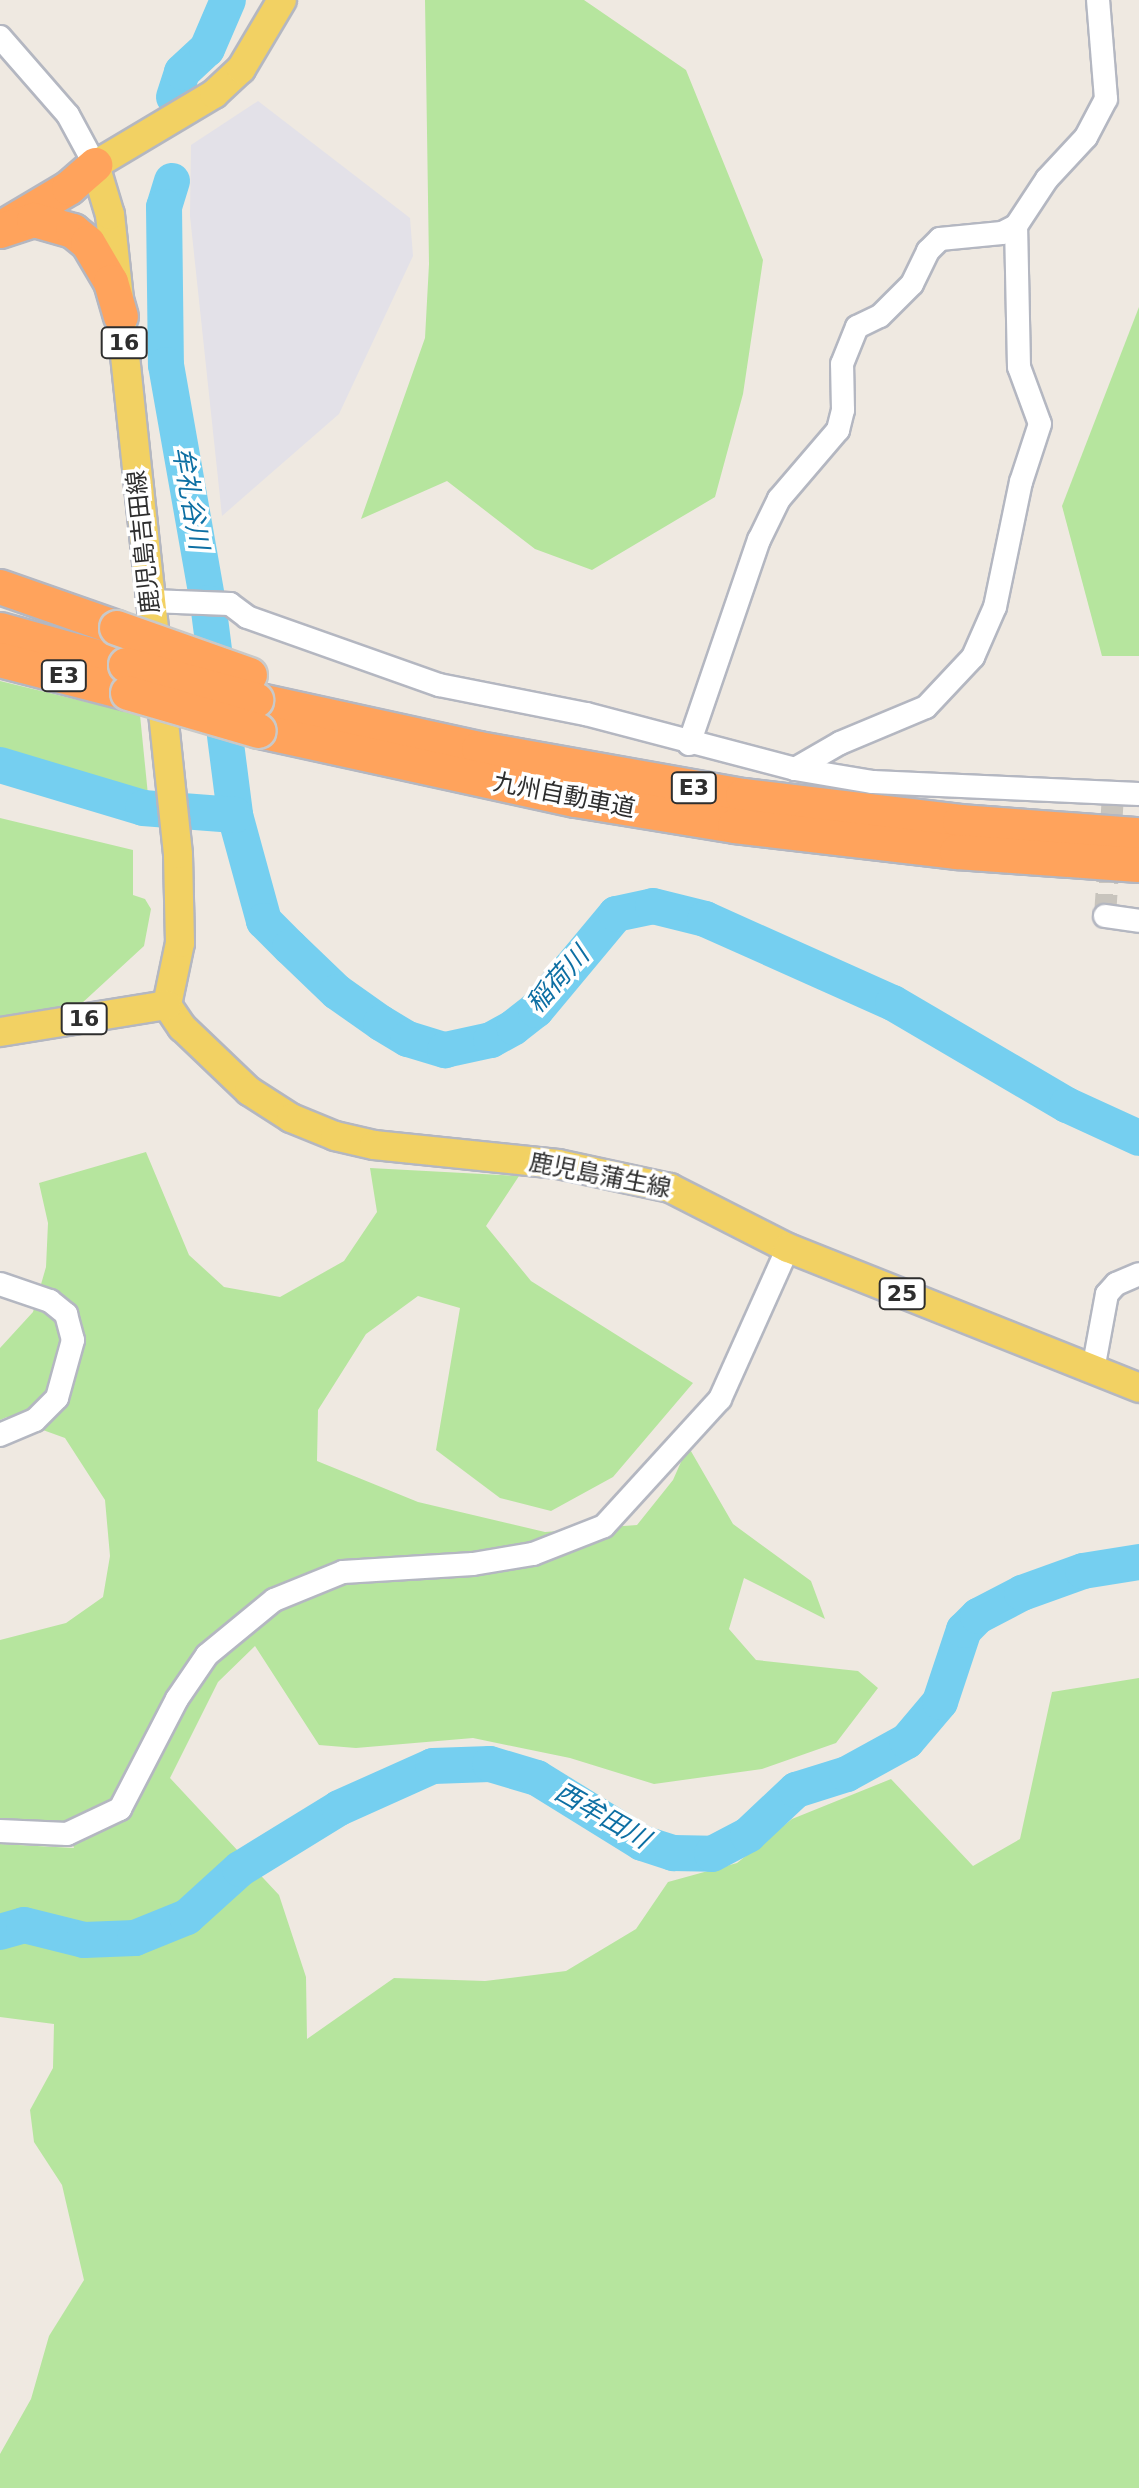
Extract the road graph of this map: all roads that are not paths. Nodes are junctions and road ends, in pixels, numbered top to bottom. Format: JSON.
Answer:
{"nodes":[{"id":1,"x":282,"y":0,"type":"edge"},
{"id":2,"x":1098,"y":0,"type":"edge"},
{"id":3,"x":0,"y":37,"type":"edge"},
{"id":4,"x":95,"y":165,"type":"junction"},
{"id":5,"x":0,"y":203,"type":"edge"},
{"id":6,"x":1016,"y":226,"type":"junction"},
{"id":7,"x":0,"y":230,"type":"edge"},
{"id":8,"x":121,"y":317,"type":"junction"},
{"id":9,"x":0,"y":587,"type":"edge"},
{"id":10,"x":150,"y":601,"type":"junction"},
{"id":11,"x":0,"y":630,"type":"edge"},
{"id":12,"x":0,"y":660,"type":"edge"},
{"id":13,"x":127,"y":679,"type":"junction"},
{"id":14,"x":255,"y":702,"type":"junction"},
{"id":15,"x":689,"y":744,"type":"junction"},
{"id":16,"x":795,"y":769,"type":"junction"},
{"id":17,"x":1139,"y":794,"type":"edge"},
{"id":18,"x":1139,"y":835,"type":"edge"},
{"id":19,"x":1139,"y":865,"type":"edge"},
{"id":20,"x":1105,"y":916,"type":"dead end"},
{"id":21,"x":1139,"y":921,"type":"edge"},
{"id":22,"x":167,"y":1005,"type":"junction"},
{"id":23,"x":0,"y":1032,"type":"edge"},
{"id":24,"x":788,"y":1248,"type":"junction"},
{"id":25,"x":1139,"y":1274,"type":"edge"},
{"id":26,"x":0,"y":1284,"type":"edge"},
{"id":27,"x":1093,"y":1370,"type":"junction"},
{"id":28,"x":1139,"y":1388,"type":"edge"},
{"id":29,"x":0,"y":1435,"type":"edge"},
{"id":30,"x":0,"y":1831,"type":"edge"}],
"edges":[{"from":1,"to":4,"type":"main road"},
{"from":2,"to":6,"type":"street"},
{"from":3,"to":4,"type":"street"},
{"from":4,"to":5,"type":"highway"},
{"from":4,"to":7,"type":"highway"},
{"from":4,"to":8,"type":"main road","name":"鹿児島吉田線","number":"16"},
{"from":6,"to":15,"type":"street"},
{"from":6,"to":16,"type":"street"},
{"from":7,"to":8,"type":"highway"},
{"from":8,"to":10,"type":"main road","name":"鹿児島吉田線","number":"16"},
{"from":9,"to":14,"type":"highway","bridge":true},
{"from":10,"to":15,"type":"street"},
{"from":10,"to":22,"type":"main road","name":"鹿児島吉田線","number":"16"},
{"from":11,"to":13,"type":"highway","name":"九州自動車道","number":"E3"},
{"from":12,"to":13,"type":"highway","name":"九州自動車道","number":"E3"},
{"from":13,"to":14,"type":"highway","name":"九州自動車道","number":"E3","bridge":true},
{"from":14,"to":18,"type":"highway","name":"九州自動車道","number":"E3"},
{"from":14,"to":19,"type":"highway","name":"九州自動車道","number":"E3"},
{"from":15,"to":16,"type":"street"},
{"from":16,"to":17,"type":"street"},
{"from":20,"to":21,"type":"street"},
{"from":22,"to":23,"type":"main road","number":"16"},
{"from":22,"to":24,"type":"main road","name":"鹿児島蒲生線","number":"25"},
{"from":24,"to":27,"type":"main road","name":"鹿児島蒲生線","number":"25"},
{"from":24,"to":30,"type":"street"},
{"from":25,"to":27,"type":"street"},
{"from":26,"to":29,"type":"street"},
{"from":27,"to":28,"type":"main road","name":"鹿児島蒲生線","number":"25"}]}
